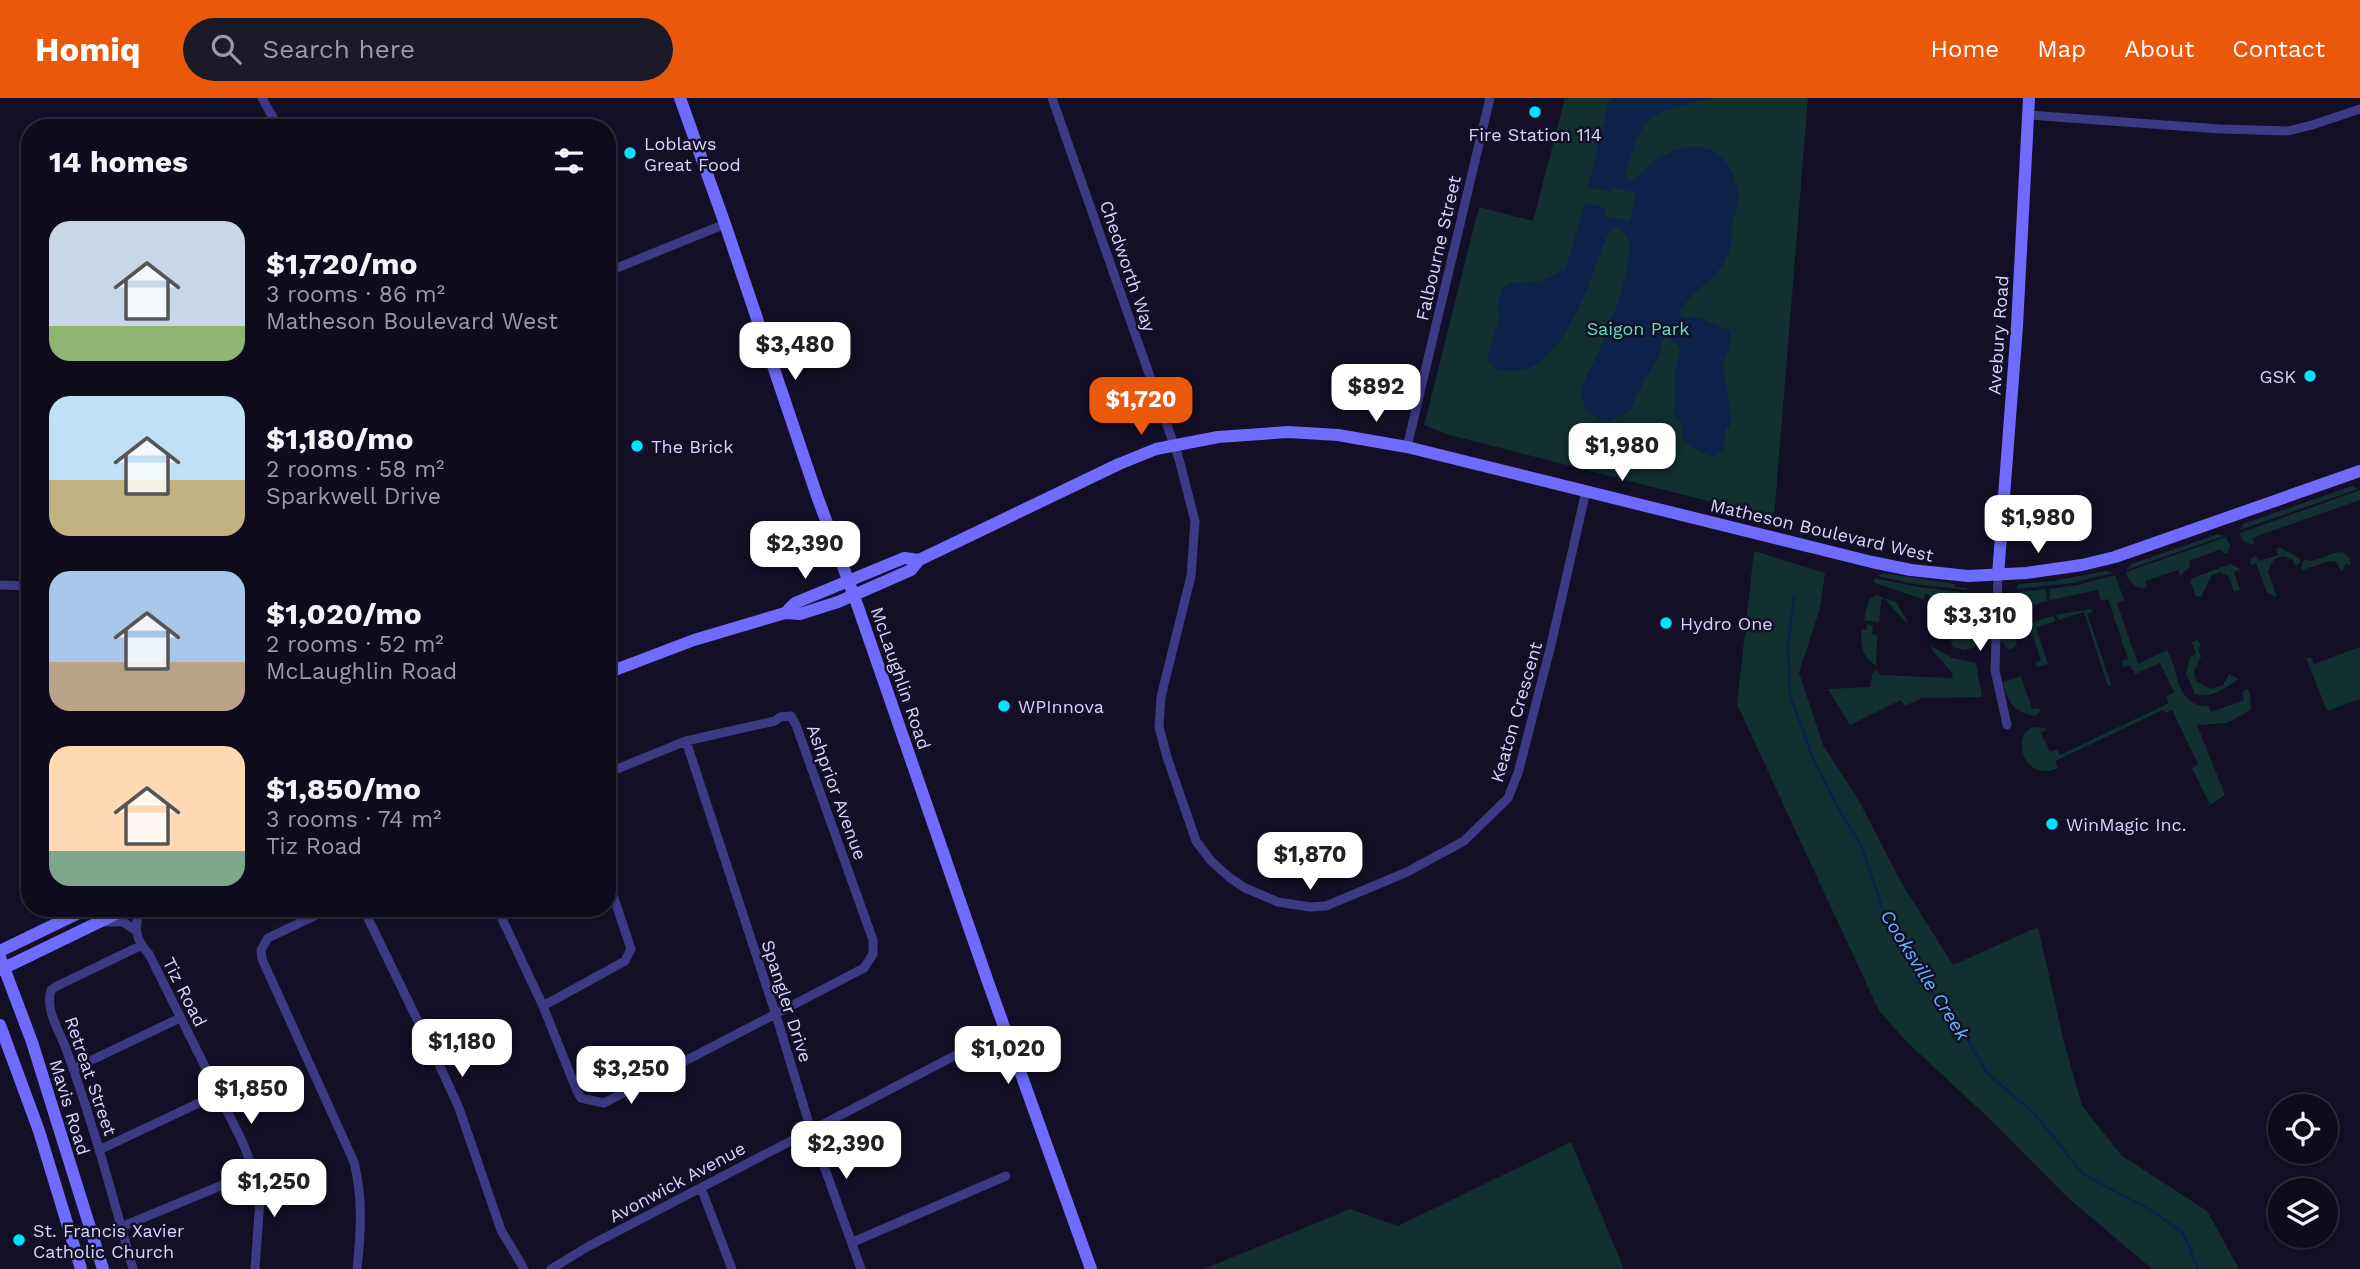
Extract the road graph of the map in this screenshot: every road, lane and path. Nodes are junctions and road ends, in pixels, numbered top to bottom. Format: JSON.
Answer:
{"nodes":[{"id":1,"x":262,"y":98,"type":"edge"},
{"id":2,"x":680,"y":98,"type":"edge"},
{"id":3,"x":1052,"y":98,"type":"edge"},
{"id":4,"x":1490,"y":98,"type":"edge"},
{"id":5,"x":2029,"y":98,"type":"edge"},
{"id":6,"x":2360,"y":109,"type":"edge"},
{"id":7,"x":2028,"y":116,"type":"junction"},
{"id":8,"x":274,"y":119,"type":"edge"},
{"id":9,"x":725,"y":224,"type":"junction"},
{"id":10,"x":616,"y":268,"type":"edge"},
{"id":11,"x":1174,"y":444,"type":"junction"},
{"id":12,"x":1407,"y":447,"type":"junction"},
{"id":13,"x":2360,"y":471,"type":"edge"},
{"id":14,"x":1586,"y":491,"type":"junction"},
{"id":15,"x":919,"y":560,"type":"junction"},
{"id":16,"x":1998,"y":575,"type":"junction"},
{"id":17,"x":848,"y":582,"type":"junction"},
{"id":18,"x":0,"y":585,"type":"edge"},
{"id":19,"x":21,"y":586,"type":"edge"},
{"id":20,"x":853,"y":596,"type":"junction"},
{"id":21,"x":785,"y":614,"type":"junction"},
{"id":22,"x":616,"y":670,"type":"edge"},
{"id":23,"x":2007,"y":725,"type":"dead end"},
{"id":24,"x":686,"y":741,"type":"junction"},
{"id":25,"x":616,"y":769,"type":"edge"},
{"id":26,"x":616,"y":904,"type":"edge"},
{"id":27,"x":70,"y":917,"type":"edge"},
{"id":28,"x":111,"y":917,"type":"edge"},
{"id":29,"x":138,"y":917,"type":"edge"},
{"id":30,"x":312,"y":917,"type":"edge"},
{"id":31,"x":367,"y":917,"type":"edge"},
{"id":32,"x":501,"y":917,"type":"edge"},
{"id":33,"x":101,"y":922,"type":"junction"},
{"id":34,"x":135,"y":930,"type":"junction"},
{"id":35,"x":140,"y":946,"type":"junction"},
{"id":36,"x":0,"y":951,"type":"edge"},
{"id":37,"x":2,"y":965,"type":"edge"},
{"id":38,"x":543,"y":1006,"type":"junction"},
{"id":39,"x":776,"y":1015,"type":"junction"},
{"id":40,"x":180,"y":1018,"type":"junction"},
{"id":41,"x":0,"y":1025,"type":"edge"},
{"id":42,"x":1006,"y":1029,"type":"junction"},
{"id":43,"x":73,"y":1069,"type":"junction"},
{"id":44,"x":218,"y":1094,"type":"junction"},
{"id":45,"x":811,"y":1130,"type":"junction"},
{"id":46,"x":99,"y":1150,"type":"junction"},
{"id":47,"x":254,"y":1172,"type":"junction"},
{"id":48,"x":1006,"y":1176,"type":"dead end"},
{"id":49,"x":701,"y":1188,"type":"junction"},
{"id":50,"x":121,"y":1227,"type":"junction"},
{"id":51,"x":853,"y":1242,"type":"junction"},
{"id":52,"x":81,"y":1269,"type":"edge"},
{"id":53,"x":103,"y":1269,"type":"edge"},
{"id":54,"x":132,"y":1269,"type":"edge"},
{"id":55,"x":254,"y":1269,"type":"edge"},
{"id":56,"x":357,"y":1269,"type":"edge"},
{"id":57,"x":524,"y":1269,"type":"edge"},
{"id":58,"x":551,"y":1269,"type":"edge"},
{"id":59,"x":732,"y":1269,"type":"edge"},
{"id":60,"x":861,"y":1269,"type":"edge"},
{"id":61,"x":1091,"y":1269,"type":"edge"}],
"edges":[{"from":1,"to":8,"type":"street"},
{"from":2,"to":9,"type":"street","name":"McLaughlin Road"},
{"from":3,"to":11,"type":"street","name":"Chedworth Way"},
{"from":4,"to":12,"type":"street","name":"Falbourne Street"},
{"from":5,"to":7,"type":"street","name":"Avebury Road"},
{"from":6,"to":7,"type":"street"},
{"from":7,"to":16,"type":"street","name":"Avebury Road"},
{"from":9,"to":10,"type":"street"},
{"from":9,"to":17,"type":"street","name":"McLaughlin Road"},
{"from":11,"to":12,"type":"street","name":"Matheson Boulevard West"},
{"from":11,"to":14,"type":"street","name":"Keaton Crescent"},
{"from":11,"to":15,"type":"street","name":"Matheson Boulevard West"},
{"from":12,"to":14,"type":"street","name":"Matheson Boulevard West"},
{"from":13,"to":16,"type":"street","name":"Matheson Boulevard West"},
{"from":14,"to":16,"type":"street","name":"Matheson Boulevard West"},
{"from":15,"to":17,"type":"street","name":"Matheson Boulevard West"},
{"from":15,"to":20,"type":"street","name":"Matheson Boulevard West"},
{"from":16,"to":23,"type":"street"},
{"from":17,"to":20,"type":"street","name":"McLaughlin Road"},
{"from":17,"to":21,"type":"street","name":"Matheson Boulevard West"},
{"from":18,"to":19,"type":"street"},
{"from":20,"to":21,"type":"street","name":"Matheson Boulevard West"},
{"from":20,"to":42,"type":"street","name":"McLaughlin Road"},
{"from":21,"to":22,"type":"street","name":"Matheson Boulevard West"},
{"from":24,"to":25,"type":"street","name":"Ashprior Avenue"},
{"from":24,"to":39,"type":"street","name":"Spangler Drive"},
{"from":24,"to":39,"type":"street","name":"Ashprior Avenue"},
{"from":26,"to":38,"type":"street"},
{"from":27,"to":36,"type":"street"},
{"from":28,"to":33,"type":"street"},
{"from":29,"to":34,"type":"street"},
{"from":30,"to":56,"type":"street"},
{"from":31,"to":57,"type":"street"},
{"from":32,"to":38,"type":"street"},
{"from":33,"to":34,"type":"street"},
{"from":33,"to":37,"type":"street"},
{"from":34,"to":35,"type":"street","name":"Tiz Road"},
{"from":35,"to":40,"type":"street","name":"Tiz Road"},
{"from":35,"to":43,"type":"street","name":"Retreat Street"},
{"from":37,"to":53,"type":"street","name":"Mavis Road"},
{"from":38,"to":39,"type":"street"},
{"from":39,"to":45,"type":"street","name":"Spangler Drive"},
{"from":40,"to":43,"type":"street"},
{"from":40,"to":44,"type":"street","name":"Tiz Road"},
{"from":41,"to":52,"type":"street","name":"Mavis Road"},
{"from":42,"to":45,"type":"street","name":"Avonwick Avenue"},
{"from":42,"to":61,"type":"street","name":"McLaughlin Road"},
{"from":43,"to":46,"type":"street","name":"Retreat Street"},
{"from":44,"to":46,"type":"street"},
{"from":44,"to":47,"type":"street","name":"Tiz Road"},
{"from":45,"to":49,"type":"street","name":"Avonwick Avenue"},
{"from":45,"to":51,"type":"street","name":"Spangler Drive"},
{"from":46,"to":50,"type":"street","name":"Retreat Street"},
{"from":47,"to":50,"type":"street"},
{"from":47,"to":55,"type":"street","name":"Tiz Road"},
{"from":48,"to":51,"type":"street"},
{"from":49,"to":58,"type":"street","name":"Avonwick Avenue"},
{"from":49,"to":59,"type":"street"},
{"from":50,"to":54,"type":"street","name":"Retreat Street"},
{"from":51,"to":60,"type":"street","name":"Spangler Drive"}]}
